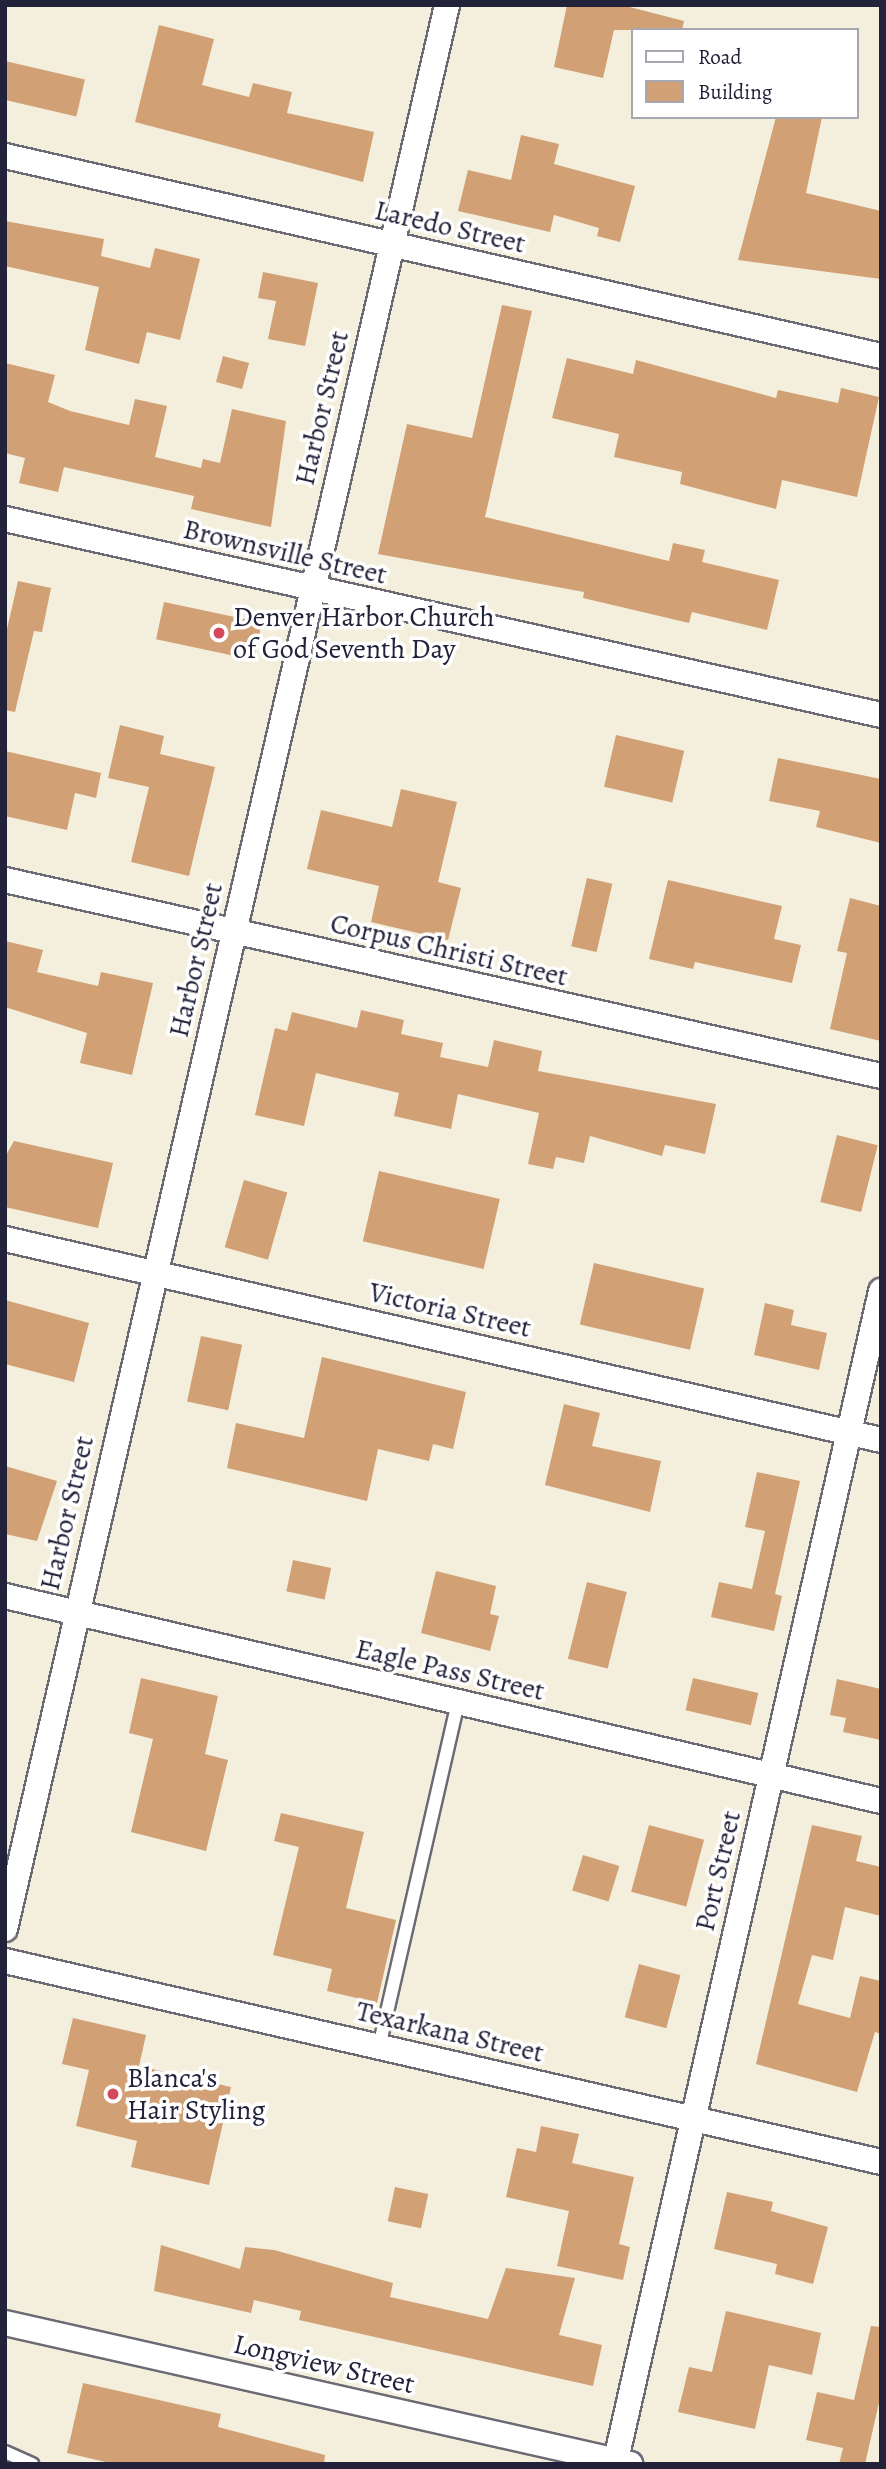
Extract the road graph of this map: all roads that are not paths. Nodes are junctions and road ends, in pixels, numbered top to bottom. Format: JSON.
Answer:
{"nodes":[{"id":1,"x":447,"y":5,"type":"edge"},
{"id":2,"x":5,"y":156,"type":"edge"},
{"id":3,"x":390,"y":244,"type":"junction"},
{"id":4,"x":881,"y":356,"type":"edge"},
{"id":5,"x":5,"y":519,"type":"edge"},
{"id":6,"x":311,"y":589,"type":"junction"},
{"id":7,"x":881,"y":715,"type":"edge"},
{"id":8,"x":5,"y":880,"type":"edge"},
{"id":9,"x":234,"y":932,"type":"junction"},
{"id":10,"x":881,"y":1076,"type":"edge"},
{"id":11,"x":5,"y":1239,"type":"edge"},
{"id":12,"x":152,"y":1272,"type":"junction"},
{"id":13,"x":881,"y":1291,"type":"edge"},
{"id":14,"x":849,"y":1433,"type":"junction"},
{"id":15,"x":881,"y":1440,"type":"edge"},
{"id":16,"x":5,"y":1596,"type":"edge"},
{"id":17,"x":75,"y":1612,"type":"junction"},
{"id":18,"x":458,"y":1703,"type":"junction"},
{"id":19,"x":770,"y":1777,"type":"junction"},
{"id":20,"x":881,"y":1801,"type":"edge"},
{"id":21,"x":5,"y":1929,"type":"edge"},
{"id":22,"x":5,"y":1961,"type":"edge"},
{"id":23,"x":379,"y":2047,"type":"junction"},
{"id":24,"x":692,"y":2118,"type":"junction"},
{"id":25,"x":881,"y":2162,"type":"edge"},
{"id":26,"x":5,"y":2323,"type":"edge"},
{"id":27,"x":5,"y":2452,"type":"edge"},
{"id":28,"x":621,"y":2463,"type":"edge"},
{"id":29,"x":32,"y":2464,"type":"edge"}],
"edges":[{"from":1,"to":3,"type":"street","name":"Harbor Street"},
{"from":2,"to":3,"type":"street","name":"Laredo Street"},
{"from":3,"to":4,"type":"street","name":"Laredo Street"},
{"from":3,"to":6,"type":"street","name":"Harbor Street"},
{"from":5,"to":6,"type":"street","name":"Brownsville Street"},
{"from":6,"to":7,"type":"street","name":"Brownsville Street"},
{"from":6,"to":9,"type":"street","name":"Harbor Street"},
{"from":8,"to":9,"type":"street","name":"Corpus Christi Street"},
{"from":9,"to":10,"type":"street","name":"Corpus Christi Street"},
{"from":9,"to":12,"type":"street","name":"Harbor Street"},
{"from":11,"to":12,"type":"street","name":"Victoria Street"},
{"from":12,"to":14,"type":"street","name":"Victoria Street"},
{"from":12,"to":17,"type":"street","name":"Harbor Street"},
{"from":13,"to":14,"type":"street","name":"Port Street"},
{"from":14,"to":15,"type":"street","name":"Victoria Street"},
{"from":14,"to":19,"type":"street","name":"Port Street"},
{"from":16,"to":17,"type":"street","name":"Eagle Pass Street"},
{"from":17,"to":18,"type":"street","name":"Eagle Pass Street"},
{"from":17,"to":21,"type":"street","name":"Harbor Street"},
{"from":18,"to":19,"type":"street","name":"Eagle Pass Street"},
{"from":18,"to":23,"type":"lane"},
{"from":19,"to":20,"type":"street","name":"Eagle Pass Street"},
{"from":19,"to":24,"type":"street","name":"Port Street"},
{"from":22,"to":23,"type":"street","name":"Texarkana Street"},
{"from":23,"to":24,"type":"street","name":"Texarkana Street"},
{"from":24,"to":25,"type":"street","name":"Texarkana Street"},
{"from":24,"to":28,"type":"street","name":"Port Street"},
{"from":26,"to":28,"type":"street","name":"Longview Street"},
{"from":27,"to":29,"type":"lane"}]}
